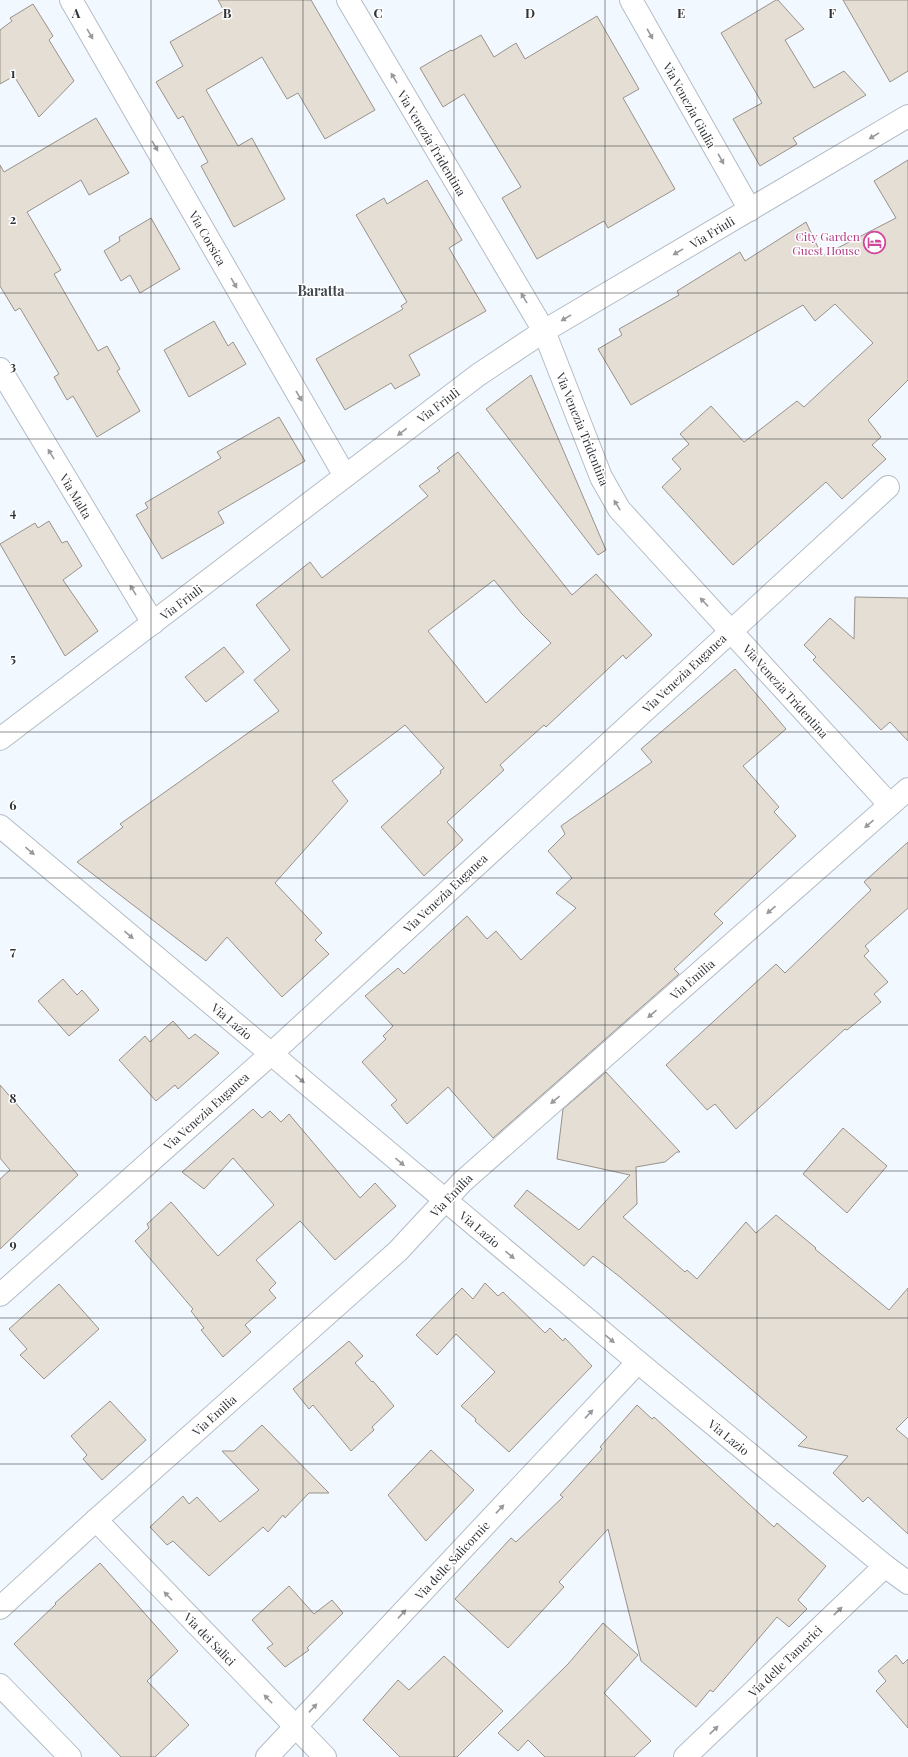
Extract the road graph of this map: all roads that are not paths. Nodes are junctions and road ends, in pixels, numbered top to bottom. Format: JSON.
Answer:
{"nodes":[{"id":1,"x":71,"y":0,"type":"edge"},
{"id":2,"x":348,"y":0,"type":"edge"},
{"id":3,"x":631,"y":0,"type":"edge"},
{"id":4,"x":908,"y":116,"type":"edge"},
{"id":5,"x":750,"y":210,"type":"junction"},
{"id":6,"x":544,"y":331,"type":"junction"},
{"id":7,"x":0,"y":369,"type":"edge"},
{"id":8,"x":345,"y":476,"type":"junction"},
{"id":9,"x":888,"y":487,"type":"dead end"},
{"id":10,"x":153,"y":623,"type":"junction"},
{"id":11,"x":730,"y":631,"type":"junction"},
{"id":12,"x":0,"y":739,"type":"edge"},
{"id":13,"x":908,"y":789,"type":"edge"},
{"id":14,"x":890,"y":805,"type":"junction"},
{"id":15,"x":0,"y":826,"type":"edge"},
{"id":16,"x":271,"y":1054,"type":"junction"},
{"id":17,"x":446,"y":1200,"type":"junction"},
{"id":18,"x":0,"y":1295,"type":"edge"},
{"id":19,"x":638,"y":1362,"type":"junction"},
{"id":20,"x":96,"y":1520,"type":"junction"},
{"id":21,"x":885,"y":1566,"type":"junction"},
{"id":22,"x":908,"y":1583,"type":"edge"},
{"id":23,"x":0,"y":1608,"type":"edge"},
{"id":24,"x":0,"y":1684,"type":"edge"},
{"id":25,"x":295,"y":1728,"type":"junction"},
{"id":26,"x":70,"y":1757,"type":"edge"},
{"id":27,"x":267,"y":1757,"type":"edge"},
{"id":28,"x":325,"y":1757,"type":"edge"},
{"id":29,"x":685,"y":1757,"type":"edge"}],
"edges":[{"from":1,"to":8,"type":"street","name":"Via Corsica","one_way":true},
{"from":6,"to":2,"type":"street","name":"Via Venezia Tridentina","one_way":true},
{"from":3,"to":5,"type":"street","name":"Via Venezia Giulia","one_way":true},
{"from":4,"to":5,"type":"street","name":"Via Friuli","one_way":true},
{"from":5,"to":6,"type":"street","name":"Via Friuli","one_way":true},
{"from":6,"to":8,"type":"street","name":"Via Friuli","one_way":true},
{"from":11,"to":6,"type":"street","name":"Via Venezia Tridentina","one_way":true},
{"from":10,"to":7,"type":"street","name":"Via Malta","one_way":true},
{"from":8,"to":10,"type":"street","name":"Via Friuli"},
{"from":9,"to":11,"type":"street","name":"Via Venezia Euganea"},
{"from":10,"to":12,"type":"street","name":"Via Friuli"},
{"from":11,"to":14,"type":"street","name":"Via Venezia Tridentina"},
{"from":11,"to":16,"type":"street","name":"Via Venezia Euganea"},
{"from":13,"to":14,"type":"street","name":"Via Emilia"},
{"from":14,"to":17,"type":"street","name":"Via Emilia","one_way":true},
{"from":15,"to":16,"type":"street","name":"Via Lazio","one_way":true},
{"from":16,"to":17,"type":"street","name":"Via Lazio","one_way":true},
{"from":16,"to":18,"type":"street","name":"Via Venezia Euganea"},
{"from":17,"to":19,"type":"street","name":"Via Lazio","one_way":true},
{"from":17,"to":20,"type":"street","name":"Via Emilia"},
{"from":19,"to":21,"type":"street","name":"Via Lazio"},
{"from":25,"to":19,"type":"street","name":"Via delle Salicornie","one_way":true},
{"from":20,"to":23,"type":"street","name":"Via Emilia"},
{"from":25,"to":20,"type":"street","name":"Via dei Salici","one_way":true},
{"from":21,"to":22,"type":"street","name":"Via Lazio"},
{"from":29,"to":21,"type":"street","name":"Via delle Tamerici","one_way":true},
{"from":24,"to":26,"type":"street"},
{"from":25,"to":27,"type":"street","name":"Via delle Salicornie"},
{"from":25,"to":28,"type":"street","name":"Via dei Salici"}]}
